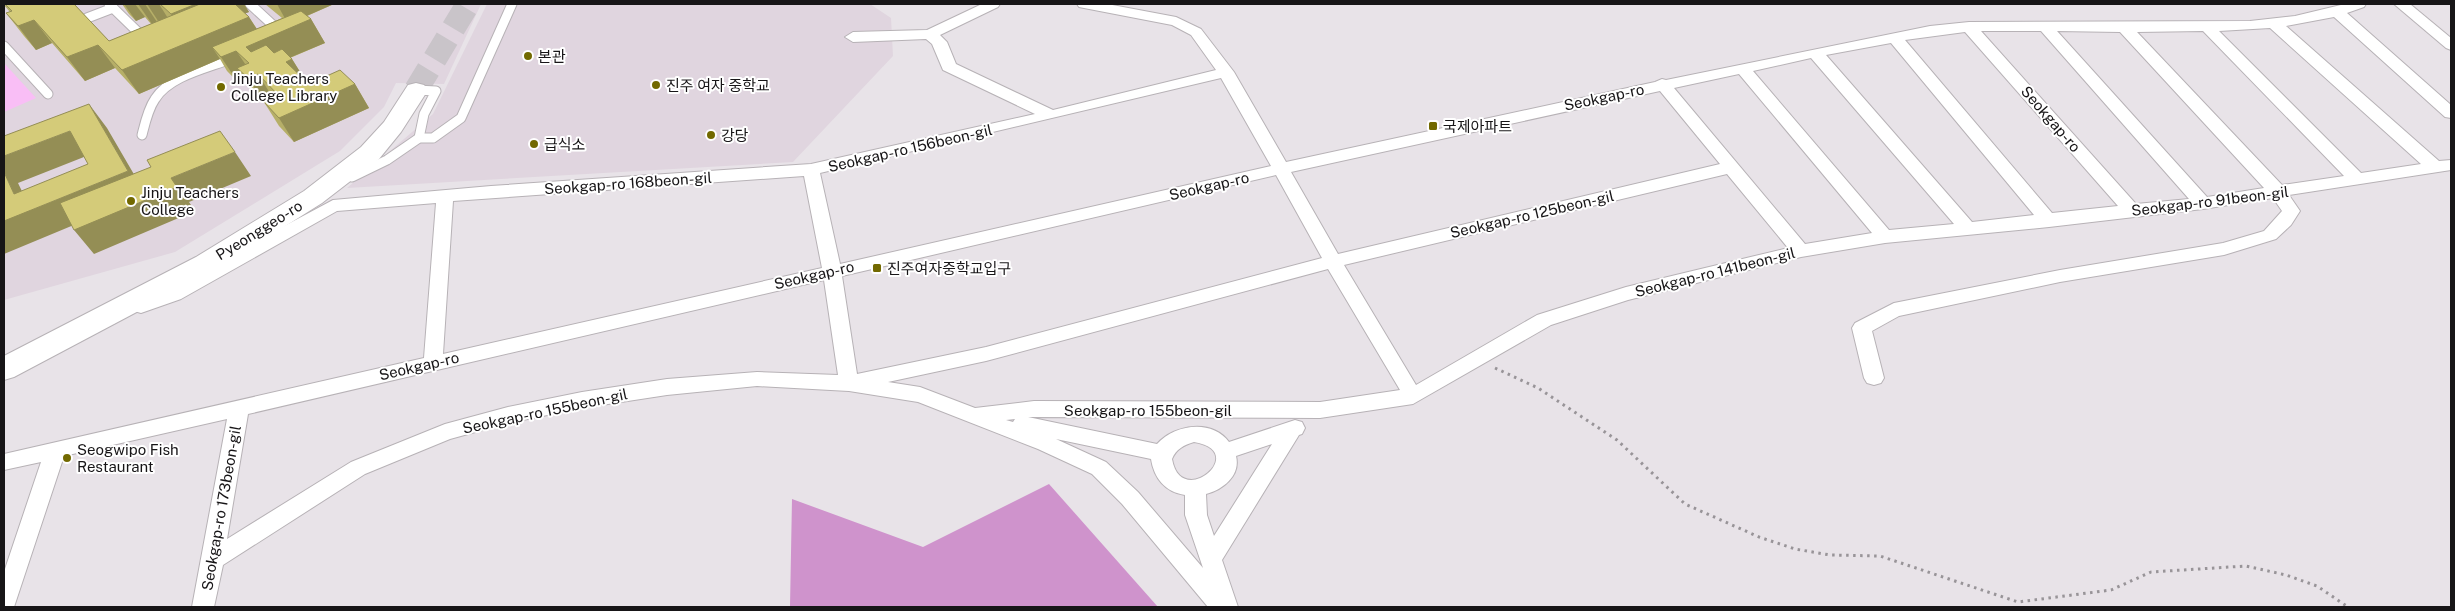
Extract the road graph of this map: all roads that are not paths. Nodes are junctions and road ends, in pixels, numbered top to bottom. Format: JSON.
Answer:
{"nodes":[{"id":1,"x":250,"y":4,"type":"edge"},
{"id":2,"x":512,"y":4,"type":"edge"},
{"id":3,"x":993,"y":4,"type":"edge"},
{"id":4,"x":1084,"y":4,"type":"edge"},
{"id":5,"x":2359,"y":4,"type":"edge"},
{"id":6,"x":2401,"y":4,"type":"edge"},
{"id":7,"x":111,"y":6,"type":"edge"},
{"id":8,"x":1127,"y":7,"type":"edge"},
{"id":9,"x":2338,"y":13,"type":"junction"},
{"id":10,"x":87,"y":18,"type":"edge"},
{"id":11,"x":2273,"y":23,"type":"junction"},
{"id":12,"x":1970,"y":27,"type":"junction"},
{"id":13,"x":2206,"y":27,"type":"junction"},
{"id":14,"x":2046,"y":28,"type":"junction"},
{"id":15,"x":2126,"y":28,"type":"junction"},
{"id":16,"x":930,"y":34,"type":"junction"},
{"id":17,"x":853,"y":37,"type":"dead end"},
{"id":18,"x":1895,"y":38,"type":"junction"},
{"id":19,"x":269,"y":41,"type":"edge"},
{"id":20,"x":2451,"y":45,"type":"edge"},
{"id":21,"x":152,"y":46,"type":"edge"},
{"id":22,"x":5,"y":50,"type":"edge"},
{"id":23,"x":1815,"y":52,"type":"junction"},
{"id":24,"x":243,"y":54,"type":"edge"},
{"id":25,"x":1742,"y":68,"type":"junction"},
{"id":26,"x":1226,"y":72,"type":"junction"},
{"id":27,"x":1662,"y":84,"type":"junction"},
{"id":28,"x":416,"y":90,"type":"joint"},
{"id":29,"x":48,"y":94,"type":"dead end"},
{"id":30,"x":2451,"y":113,"type":"edge"},
{"id":31,"x":1051,"y":115,"type":"junction"},
{"id":32,"x":142,"y":134,"type":"dead end"},
{"id":33,"x":419,"y":138,"type":"junction"},
{"id":34,"x":2443,"y":166,"type":"edge"},
{"id":35,"x":1732,"y":167,"type":"junction"},
{"id":36,"x":811,"y":170,"type":"junction"},
{"id":37,"x":1280,"y":170,"type":"junction"},
{"id":38,"x":2358,"y":179,"type":"junction"},
{"id":39,"x":2279,"y":193,"type":"junction"},
{"id":40,"x":445,"y":196,"type":"junction"},
{"id":41,"x":323,"y":201,"type":"junction"},
{"id":42,"x":2203,"y":203,"type":"junction"},
{"id":43,"x":2132,"y":210,"type":"junction"},
{"id":44,"x":2049,"y":221,"type":"junction"},
{"id":45,"x":1967,"y":227,"type":"junction"},
{"id":46,"x":1885,"y":237,"type":"junction"},
{"id":47,"x":1802,"y":251,"type":"junction"},
{"id":48,"x":1333,"y":261,"type":"junction"},
{"id":49,"x":832,"y":271,"type":"junction"},
{"id":50,"x":433,"y":362,"type":"junction"},
{"id":51,"x":4,"y":369,"type":"edge"},
{"id":52,"x":1874,"y":378,"type":"dead end"},
{"id":53,"x":849,"y":383,"type":"junction"},
{"id":54,"x":1413,"y":396,"type":"junction"},
{"id":55,"x":239,"y":408,"type":"junction"},
{"id":56,"x":1320,"y":410,"type":"junction"},
{"id":57,"x":977,"y":415,"type":"junction"},
{"id":58,"x":1291,"y":431,"type":"junction"},
{"id":59,"x":56,"y":449,"type":"junction"},
{"id":60,"x":1225,"y":452,"type":"junction"},
{"id":61,"x":1162,"y":453,"type":"junction"},
{"id":62,"x":4,"y":462,"type":"edge"},
{"id":63,"x":1195,"y":488,"type":"junction"},
{"id":64,"x":1211,"y":559,"type":"junction"},
{"id":65,"x":213,"y":560,"type":"junction"},
{"id":66,"x":7,"y":583,"type":"edge"},
{"id":67,"x":4,"y":604,"type":"edge"},
{"id":68,"x":203,"y":607,"type":"edge"},
{"id":69,"x":1222,"y":607,"type":"edge"},
{"id":70,"x":1228,"y":607,"type":"edge"}],
"edges":[{"from":1,"to":19,"type":"lane"},
{"from":2,"to":33,"type":"lane"},
{"from":3,"to":16,"type":"street"},
{"from":4,"to":8,"type":"street"},
{"from":5,"to":9,"type":"street","name":"Seokgap-ro"},
{"from":6,"to":20,"type":"street"},
{"from":7,"to":10,"type":"lane"},
{"from":7,"to":21,"type":"lane"},
{"from":8,"to":26,"type":"street"},
{"from":9,"to":11,"type":"street","name":"Seokgap-ro"},
{"from":9,"to":30,"type":"street"},
{"from":11,"to":13,"type":"street","name":"Seokgap-ro"},
{"from":11,"to":34,"type":"street"},
{"from":12,"to":14,"type":"street","name":"Seokgap-ro"},
{"from":12,"to":18,"type":"street","name":"Seokgap-ro"},
{"from":12,"to":43,"type":"street","name":"Seokgap-ro"},
{"from":13,"to":15,"type":"street","name":"Seokgap-ro"},
{"from":13,"to":38,"type":"street"},
{"from":14,"to":15,"type":"street","name":"Seokgap-ro"},
{"from":14,"to":42,"type":"street"},
{"from":15,"to":39,"type":"street"},
{"from":16,"to":17,"type":"street"},
{"from":16,"to":31,"type":"street"},
{"from":18,"to":23,"type":"street","name":"Seokgap-ro"},
{"from":18,"to":44,"type":"street"},
{"from":22,"to":29,"type":"lane"},
{"from":23,"to":25,"type":"street","name":"Seokgap-ro"},
{"from":23,"to":45,"type":"street"},
{"from":24,"to":32,"type":"lane"},
{"from":25,"to":27,"type":"street","name":"Seokgap-ro"},
{"from":25,"to":46,"type":"street"},
{"from":26,"to":31,"type":"street","name":"Seokgap-ro 156beon-gil"},
{"from":26,"to":37,"type":"street"},
{"from":27,"to":35,"type":"street"},
{"from":27,"to":37,"type":"street","name":"Seokgap-ro"},
{"from":28,"to":33,"type":"lane"},
{"from":28,"to":41,"type":"street","name":"Pyeonggeo-ro"},
{"from":31,"to":36,"type":"street","name":"Seokgap-ro 156beon-gil"},
{"from":33,"to":41,"type":"lane"},
{"from":34,"to":38,"type":"street","name":"Seokgap-ro 91beon-gil"},
{"from":35,"to":47,"type":"street"},
{"from":35,"to":48,"type":"street","name":"Seokgap-ro 125beon-gil"},
{"from":36,"to":40,"type":"street","name":"Seokgap-ro 168beon-gil"},
{"from":36,"to":49,"type":"street","name":"Seokgap-ro 156beon-gil"},
{"from":37,"to":48,"type":"street"},
{"from":37,"to":49,"type":"street","name":"Seokgap-ro"},
{"from":38,"to":39,"type":"street","name":"Seokgap-ro 91beon-gil"},
{"from":39,"to":42,"type":"street","name":"Seokgap-ro 91beon-gil"},
{"from":39,"to":52,"type":"street"},
{"from":40,"to":41,"type":"street","name":"Seokgap-ro 168beon-gil"},
{"from":40,"to":50,"type":"street"},
{"from":41,"to":51,"type":"street","name":"Pyeonggeo-ro"},
{"from":42,"to":43,"type":"street","name":"Seokgap-ro 91beon-gil"},
{"from":43,"to":44,"type":"street","name":"Seokgap-ro 91beon-gil"},
{"from":44,"to":45,"type":"street","name":"Seokgap-ro 91beon-gil"},
{"from":45,"to":46,"type":"street","name":"Seokgap-ro 141beon-gil"},
{"from":46,"to":47,"type":"street","name":"Seokgap-ro 141beon-gil"},
{"from":47,"to":54,"type":"street","name":"Seokgap-ro 141beon-gil"},
{"from":48,"to":53,"type":"street","name":"Seokgap-ro 155beon-gil"},
{"from":48,"to":54,"type":"street"},
{"from":49,"to":50,"type":"street","name":"Seokgap-ro"},
{"from":49,"to":53,"type":"street"},
{"from":50,"to":55,"type":"street","name":"Seokgap-ro"},
{"from":53,"to":57,"type":"street","name":"Seokgap-ro 155beon-gil"},
{"from":53,"to":65,"type":"street","name":"Seokgap-ro 155beon-gil"},
{"from":54,"to":56,"type":"street","name":"Seokgap-ro 141beon-gil"},
{"from":55,"to":59,"type":"street","name":"Seokgap-ro"},
{"from":55,"to":65,"type":"street","name":"Seokgap-ro 173beon-gil"},
{"from":56,"to":57,"type":"street","name":"Seokgap-ro 155beon-gil"},
{"from":56,"to":58,"type":"street"},
{"from":57,"to":61,"type":"street"},
{"from":57,"to":69,"type":"street","name":"Seokgap-ro 155beon-gil"},
{"from":58,"to":60,"type":"street"},
{"from":58,"to":64,"type":"street"},
{"from":59,"to":62,"type":"street","name":"Seokgap-ro"},
{"from":59,"to":66,"type":"street"},
{"from":60,"to":61,"type":"street"},
{"from":60,"to":63,"type":"street"},
{"from":61,"to":63,"type":"street"},
{"from":63,"to":64,"type":"street"},
{"from":64,"to":70,"type":"street"},
{"from":65,"to":68,"type":"street","name":"Seokgap-ro 173beon-gil"},
{"from":66,"to":67,"type":"street"}]}
